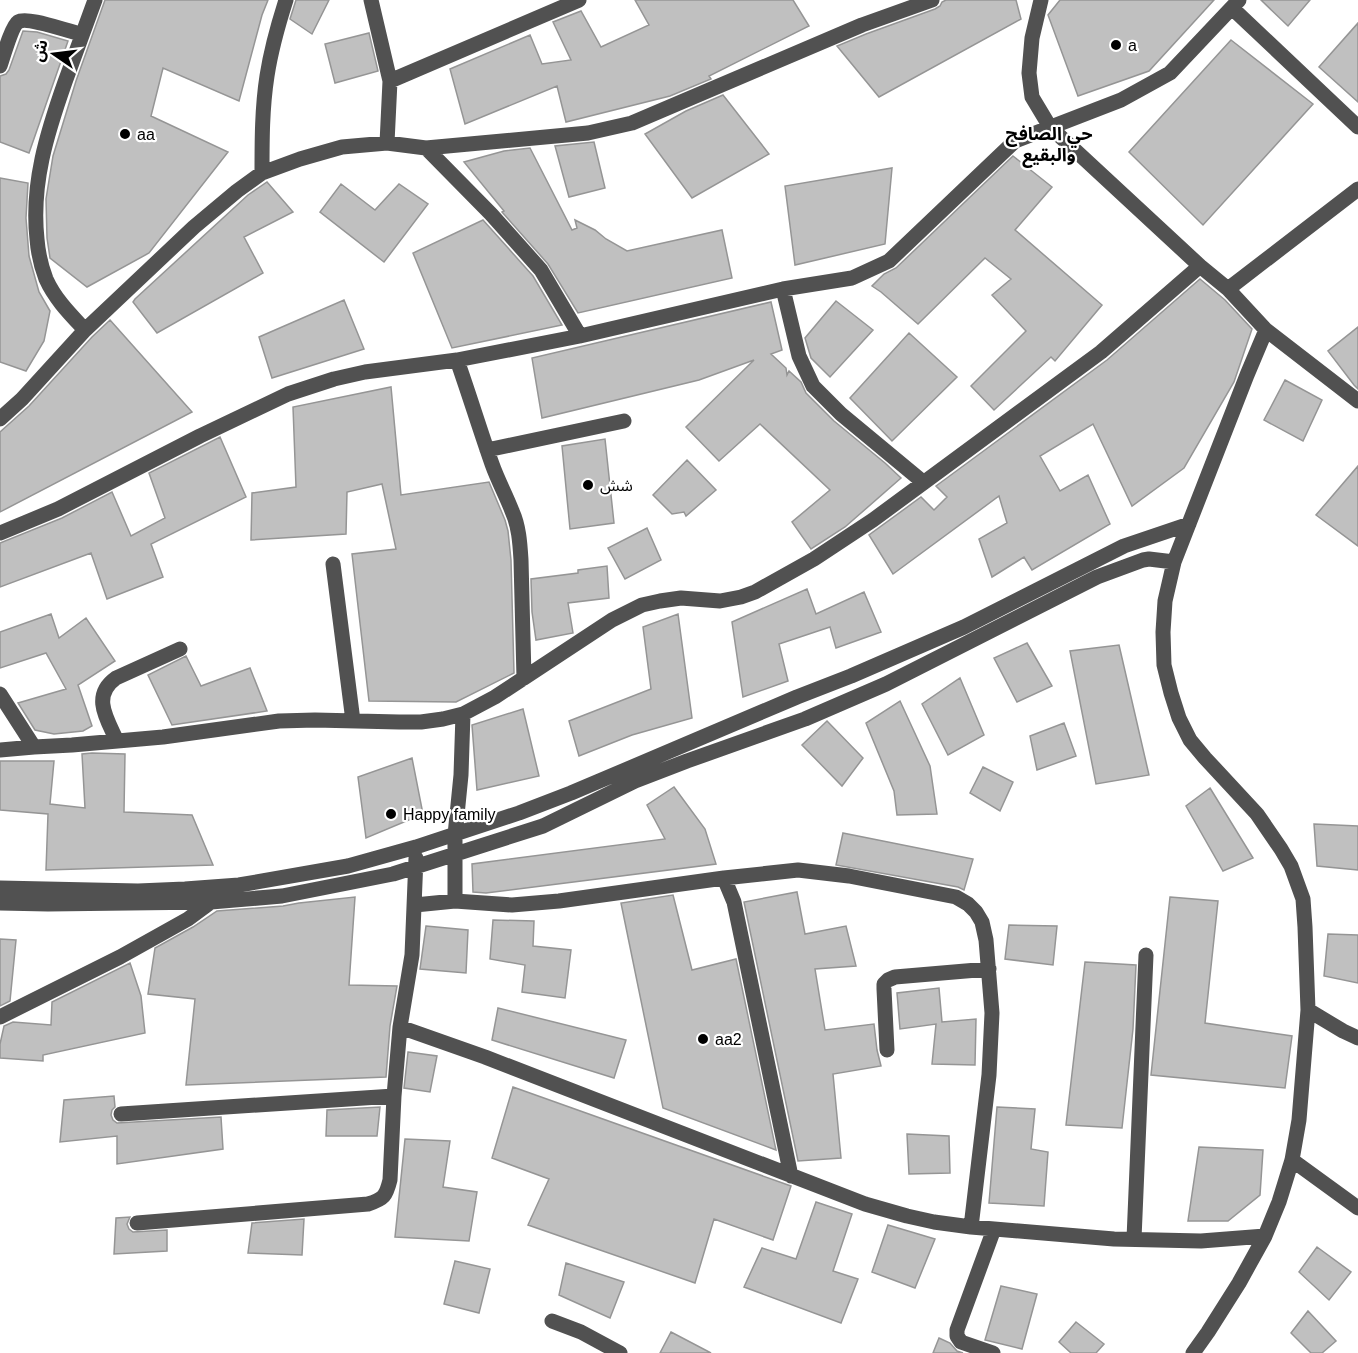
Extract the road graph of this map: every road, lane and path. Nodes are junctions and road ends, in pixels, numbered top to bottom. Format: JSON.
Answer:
{"nodes":[{"id":1,"x":95,"y":0,"type":"edge"},
{"id":2,"x":286,"y":0,"type":"edge"},
{"id":3,"x":371,"y":0,"type":"edge"},
{"id":4,"x":579,"y":0,"type":"edge"},
{"id":5,"x":932,"y":0,"type":"edge"},
{"id":6,"x":1041,"y":1,"type":"edge"},
{"id":7,"x":1235,"y":4,"type":"edge"},
{"id":8,"x":82,"y":34,"type":"junction"},
{"id":9,"x":0,"y":66,"type":"edge"},
{"id":10,"x":390,"y":81,"type":"junction"},
{"id":11,"x":1050,"y":127,"type":"junction"},
{"id":12,"x":1358,"y":128,"type":"edge"},
{"id":13,"x":387,"y":143,"type":"junction"},
{"id":14,"x":426,"y":148,"type":"junction"},
{"id":15,"x":261,"y":173,"type":"junction"},
{"id":16,"x":1358,"y":189,"type":"edge"},
{"id":17,"x":1200,"y":266,"type":"junction"},
{"id":18,"x":783,"y":289,"type":"junction"},
{"id":19,"x":1228,"y":289,"type":"junction"},
{"id":20,"x":85,"y":330,"type":"junction"},
{"id":21,"x":1266,"y":330,"type":"junction"},
{"id":22,"x":580,"y":336,"type":"junction"},
{"id":23,"x":457,"y":360,"type":"junction"},
{"id":24,"x":1358,"y":401,"type":"edge"},
{"id":25,"x":0,"y":419,"type":"edge"},
{"id":26,"x":624,"y":421,"type":"dead end"},
{"id":27,"x":487,"y":450,"type":"junction"},
{"id":28,"x":923,"y":482,"type":"junction"},
{"id":29,"x":1189,"y":524,"type":"junction"},
{"id":30,"x":0,"y":533,"type":"edge"},
{"id":31,"x":1174,"y":562,"type":"junction"},
{"id":32,"x":333,"y":564,"type":"dead end"},
{"id":33,"x":180,"y":649,"type":"dead end"},
{"id":34,"x":525,"y":678,"type":"junction"},
{"id":35,"x":0,"y":694,"type":"edge"},
{"id":36,"x":462,"y":714,"type":"junction"},
{"id":37,"x":353,"y":721,"type":"junction"},
{"id":38,"x":117,"y":741,"type":"junction"},
{"id":39,"x":34,"y":747,"type":"junction"},
{"id":40,"x":0,"y":750,"type":"edge"},
{"id":41,"x":455,"y":835,"type":"junction"},
{"id":42,"x":416,"y":847,"type":"junction"},
{"id":43,"x":455,"y":855,"type":"junction"},
{"id":44,"x":416,"y":867,"type":"junction"},
{"id":45,"x":299,"y":874,"type":"junction"},
{"id":46,"x":724,"y":878,"type":"junction"},
{"id":47,"x":0,"y":888,"type":"edge"},
{"id":48,"x":301,"y":892,"type":"junction"},
{"id":49,"x":455,"y":901,"type":"junction"},
{"id":50,"x":212,"y":902,"type":"junction"},
{"id":51,"x":0,"y":903,"type":"edge"},
{"id":52,"x":415,"y":905,"type":"junction"},
{"id":53,"x":1146,"y":955,"type":"dead end"},
{"id":54,"x":989,"y":969,"type":"junction"},
{"id":55,"x":1308,"y":1010,"type":"junction"},
{"id":56,"x":2,"y":1020,"type":"edge"},
{"id":57,"x":400,"y":1027,"type":"junction"},
{"id":58,"x":1358,"y":1038,"type":"edge"},
{"id":59,"x":887,"y":1050,"type":"dead end"},
{"id":60,"x":393,"y":1096,"type":"junction"},
{"id":61,"x":121,"y":1114,"type":"dead end"},
{"id":62,"x":1292,"y":1160,"type":"junction"},
{"id":63,"x":791,"y":1176,"type":"junction"},
{"id":64,"x":1358,"y":1208,"type":"edge"},
{"id":65,"x":137,"y":1223,"type":"dead end"},
{"id":66,"x":971,"y":1227,"type":"junction"},
{"id":67,"x":994,"y":1228,"type":"junction"},
{"id":68,"x":1265,"y":1236,"type":"junction"},
{"id":69,"x":1134,"y":1239,"type":"junction"},
{"id":70,"x":552,"y":1321,"type":"dead end"},
{"id":71,"x":620,"y":1353,"type":"edge"},
{"id":72,"x":993,"y":1353,"type":"edge"},
{"id":73,"x":1193,"y":1353,"type":"edge"}],
"edges":[{"from":1,"to":8,"type":"street"},
{"from":2,"to":15,"type":"street"},
{"from":3,"to":10,"type":"street"},
{"from":4,"to":10,"type":"street"},
{"from":5,"to":14,"type":"street"},
{"from":6,"to":11,"type":"street"},
{"from":7,"to":11,"type":"street"},
{"from":7,"to":12,"type":"street"},
{"from":8,"to":9,"type":"street"},
{"from":8,"to":20,"type":"street"},
{"from":10,"to":13,"type":"street"},
{"from":11,"to":17,"type":"street"},
{"from":11,"to":18,"type":"street"},
{"from":13,"to":14,"type":"street"},
{"from":13,"to":15,"type":"street"},
{"from":14,"to":22,"type":"street"},
{"from":15,"to":20,"type":"street"},
{"from":16,"to":19,"type":"street"},
{"from":17,"to":19,"type":"street"},
{"from":17,"to":28,"type":"street"},
{"from":18,"to":22,"type":"street"},
{"from":18,"to":28,"type":"street"},
{"from":19,"to":21,"type":"street"},
{"from":20,"to":25,"type":"street"},
{"from":21,"to":24,"type":"street"},
{"from":21,"to":29,"type":"street"},
{"from":22,"to":23,"type":"street"},
{"from":23,"to":27,"type":"street"},
{"from":23,"to":30,"type":"street"},
{"from":26,"to":27,"type":"street"},
{"from":27,"to":34,"type":"street"},
{"from":28,"to":34,"type":"street"},
{"from":29,"to":31,"type":"street"},
{"from":29,"to":41,"type":"street"},
{"from":31,"to":43,"type":"street"},
{"from":31,"to":55,"type":"street"},
{"from":32,"to":37,"type":"street"},
{"from":33,"to":38,"type":"street"},
{"from":34,"to":36,"type":"street"},
{"from":35,"to":39,"type":"street"},
{"from":36,"to":37,"type":"street"},
{"from":36,"to":41,"type":"street"},
{"from":37,"to":38,"type":"street"},
{"from":38,"to":39,"type":"street"},
{"from":39,"to":40,"type":"street"},
{"from":41,"to":42,"type":"street"},
{"from":41,"to":43,"type":"street"},
{"from":42,"to":44,"type":"street"},
{"from":42,"to":45,"type":"street"},
{"from":43,"to":44,"type":"street"},
{"from":43,"to":49,"type":"street"},
{"from":44,"to":48,"type":"street"},
{"from":44,"to":52,"type":"street"},
{"from":45,"to":47,"type":"street"},
{"from":45,"to":48,"type":"street"},
{"from":46,"to":49,"type":"street"},
{"from":46,"to":54,"type":"street"},
{"from":46,"to":63,"type":"street"},
{"from":48,"to":50,"type":"street"},
{"from":49,"to":52,"type":"street"},
{"from":50,"to":51,"type":"street"},
{"from":50,"to":56,"type":"street"},
{"from":52,"to":57,"type":"street"},
{"from":53,"to":69,"type":"street"},
{"from":54,"to":59,"type":"street"},
{"from":54,"to":66,"type":"street"},
{"from":55,"to":58,"type":"street"},
{"from":55,"to":62,"type":"street"},
{"from":57,"to":60,"type":"street"},
{"from":57,"to":63,"type":"street"},
{"from":60,"to":61,"type":"street"},
{"from":60,"to":65,"type":"street"},
{"from":62,"to":64,"type":"street"},
{"from":62,"to":68,"type":"street"},
{"from":63,"to":66,"type":"street"},
{"from":66,"to":67,"type":"street"},
{"from":67,"to":69,"type":"street"},
{"from":67,"to":72,"type":"street"},
{"from":68,"to":69,"type":"street"},
{"from":68,"to":73,"type":"street"},
{"from":70,"to":71,"type":"street"}]}
